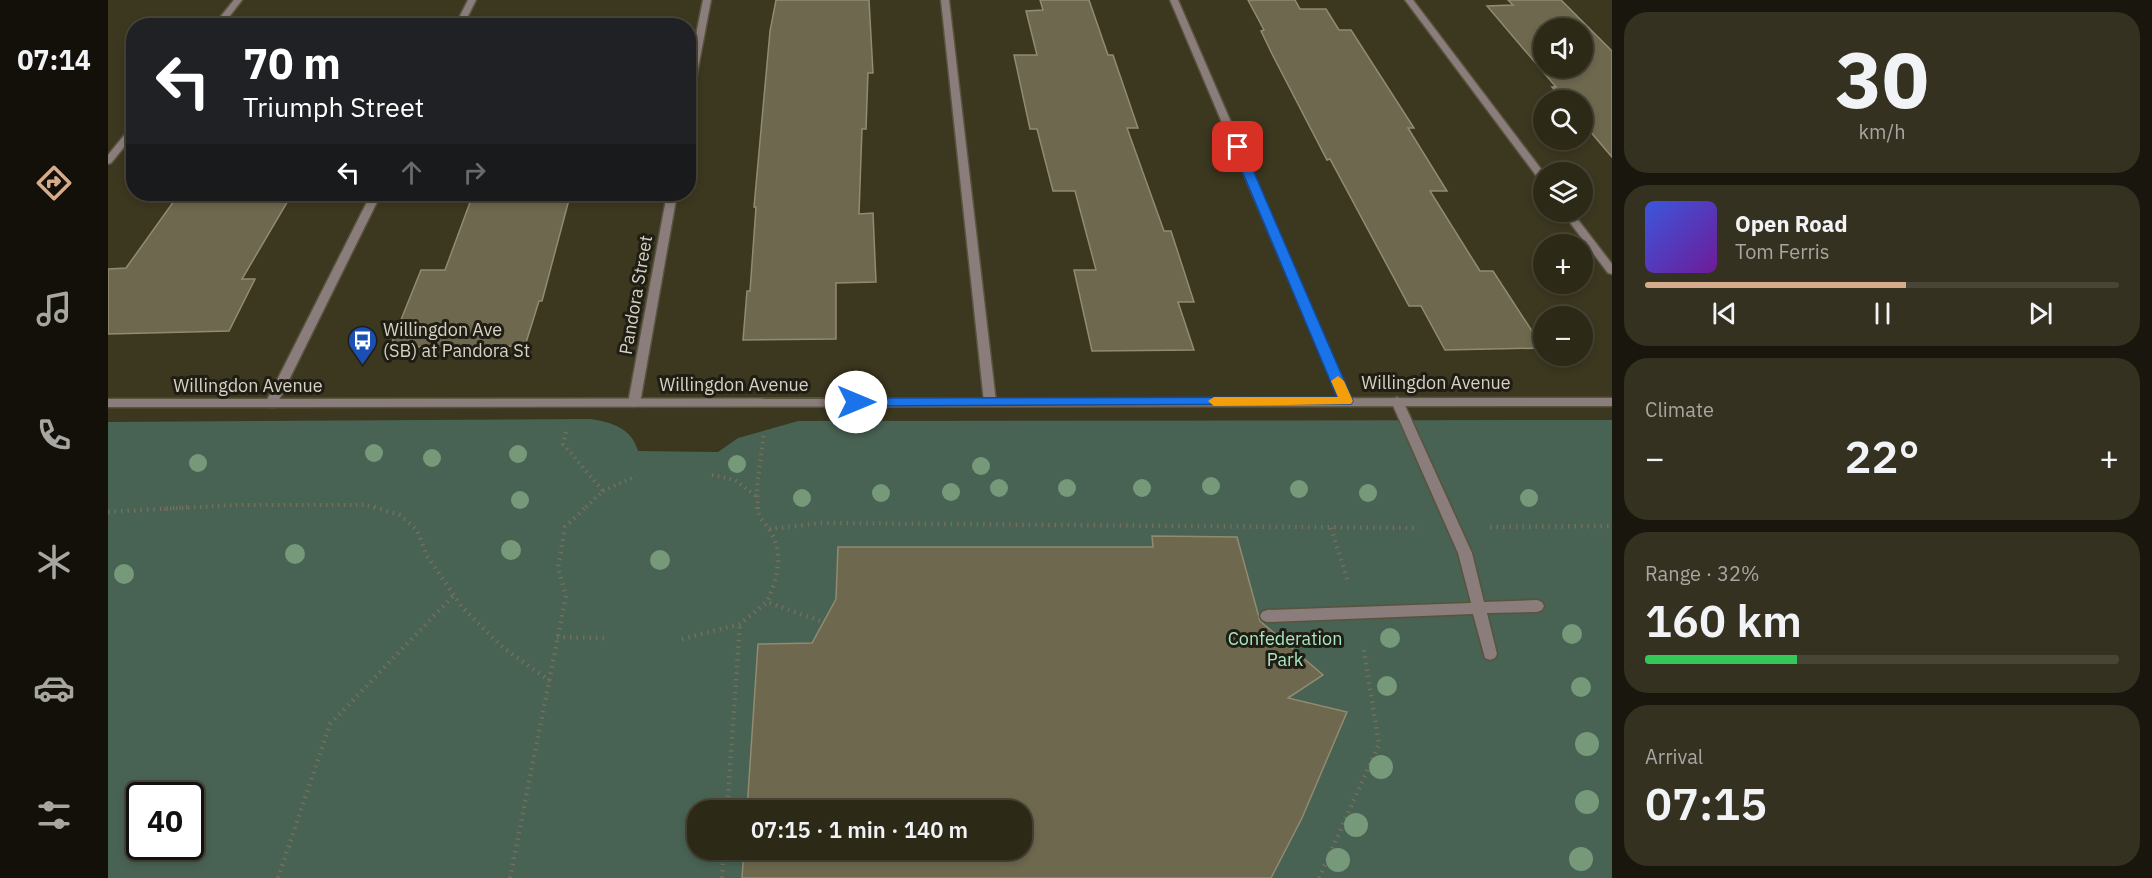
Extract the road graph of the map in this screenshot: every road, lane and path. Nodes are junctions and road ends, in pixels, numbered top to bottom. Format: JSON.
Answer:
{"nodes":[{"id":1,"x":238,"y":0,"type":"edge"},
{"id":2,"x":472,"y":0,"type":"edge"},
{"id":3,"x":707,"y":0,"type":"edge"},
{"id":4,"x":945,"y":0,"type":"edge"},
{"id":5,"x":1174,"y":0,"type":"edge"},
{"id":6,"x":1409,"y":0,"type":"edge"},
{"id":7,"x":223,"y":18,"type":"edge"},
{"id":8,"x":463,"y":18,"type":"edge"},
{"id":9,"x":696,"y":58,"type":"edge"},
{"id":10,"x":126,"y":139,"type":"edge"},
{"id":11,"x":108,"y":161,"type":"edge"},
{"id":12,"x":1533,"y":165,"type":"edge"},
{"id":13,"x":372,"y":201,"type":"edge"},
{"id":14,"x":671,"y":201,"type":"edge"},
{"id":15,"x":1574,"y":222,"type":"edge"},
{"id":16,"x":1612,"y":272,"type":"edge"},
{"id":17,"x":1346,"y":401,"type":"junction"},
{"id":18,"x":1397,"y":401,"type":"junction"},
{"id":19,"x":767,"y":402,"type":"junction"},
{"id":20,"x":990,"y":402,"type":"junction"},
{"id":21,"x":1612,"y":402,"type":"edge"},
{"id":22,"x":108,"y":403,"type":"edge"},
{"id":23,"x":633,"y":403,"type":"junction"},
{"id":24,"x":271,"y":404,"type":"junction"},
{"id":25,"x":567,"y":428,"type":"dead end"},
{"id":26,"x":712,"y":475,"type":"dead end"},
{"id":27,"x":636,"y":476,"type":"dead end"},
{"id":28,"x":603,"y":490,"type":"junction"},
{"id":29,"x":757,"y":497,"type":"junction"},
{"id":30,"x":108,"y":512,"type":"edge"},
{"id":31,"x":1612,"y":526,"type":"edge"},
{"id":32,"x":1331,"y":528,"type":"junction"},
{"id":33,"x":1426,"y":528,"type":"dead end"},
{"id":34,"x":1489,"y":528,"type":"dead end"},
{"id":35,"x":769,"y":529,"type":"junction"},
{"id":36,"x":453,"y":596,"type":"junction"},
{"id":37,"x":767,"y":602,"type":"junction"},
{"id":38,"x":1537,"y":606,"type":"dead end"},
{"id":39,"x":1478,"y":607,"type":"junction"},
{"id":40,"x":1358,"y":615,"type":"junction"},
{"id":41,"x":1267,"y":616,"type":"dead end"},
{"id":42,"x":823,"y":622,"type":"dead end"},
{"id":43,"x":740,"y":624,"type":"junction"},
{"id":44,"x":557,"y":638,"type":"junction"},
{"id":45,"x":608,"y":638,"type":"dead end"},
{"id":46,"x":682,"y":639,"type":"dead end"},
{"id":47,"x":1490,"y":654,"type":"dead end"},
{"id":48,"x":550,"y":681,"type":"junction"},
{"id":49,"x":728,"y":800,"type":"edge"},
{"id":50,"x":723,"y":860,"type":"edge"},
{"id":51,"x":278,"y":878,"type":"edge"},
{"id":52,"x":510,"y":878,"type":"edge"},
{"id":53,"x":722,"y":878,"type":"edge"},
{"id":54,"x":1319,"y":878,"type":"edge"}],
"edges":[{"from":1,"to":7,"type":"street"},
{"from":2,"to":8,"type":"street"},
{"from":3,"to":9,"type":"street"},
{"from":4,"to":20,"type":"street"},
{"from":5,"to":17,"type":"street"},
{"from":6,"to":12,"type":"street"},
{"from":10,"to":11,"type":"street"},
{"from":13,"to":24,"type":"street"},
{"from":14,"to":23,"type":"street","name":"Pandora Street"},
{"from":15,"to":16,"type":"street"},
{"from":17,"to":18,"type":"street","name":"Willingdon Avenue"},
{"from":17,"to":20,"type":"street","name":"Willingdon Avenue"},
{"from":18,"to":21,"type":"street","name":"Willingdon Avenue"},
{"from":18,"to":39,"type":"street"},
{"from":19,"to":20,"type":"street","name":"Willingdon Avenue"},
{"from":19,"to":23,"type":"street","name":"Willingdon Avenue"},
{"from":19,"to":29,"type":"path"},
{"from":22,"to":24,"type":"street","name":"Willingdon Avenue"},
{"from":23,"to":24,"type":"street","name":"Willingdon Avenue"},
{"from":25,"to":28,"type":"path"},
{"from":26,"to":29,"type":"path"},
{"from":27,"to":28,"type":"path"},
{"from":28,"to":44,"type":"path"},
{"from":29,"to":35,"type":"path"},
{"from":30,"to":36,"type":"path"},
{"from":31,"to":34,"type":"path"},
{"from":32,"to":33,"type":"path"},
{"from":32,"to":35,"type":"path"},
{"from":32,"to":40,"type":"path"},
{"from":35,"to":37,"type":"path"},
{"from":36,"to":48,"type":"path"},
{"from":36,"to":51,"type":"path"},
{"from":37,"to":42,"type":"path"},
{"from":37,"to":43,"type":"path"},
{"from":38,"to":39,"type":"street"},
{"from":39,"to":40,"type":"street"},
{"from":39,"to":47,"type":"street"},
{"from":40,"to":41,"type":"street"},
{"from":40,"to":54,"type":"path"},
{"from":43,"to":46,"type":"path"},
{"from":43,"to":49,"type":"path"},
{"from":44,"to":45,"type":"path"},
{"from":44,"to":48,"type":"path"},
{"from":48,"to":52,"type":"path"},
{"from":50,"to":53,"type":"path"}]}
